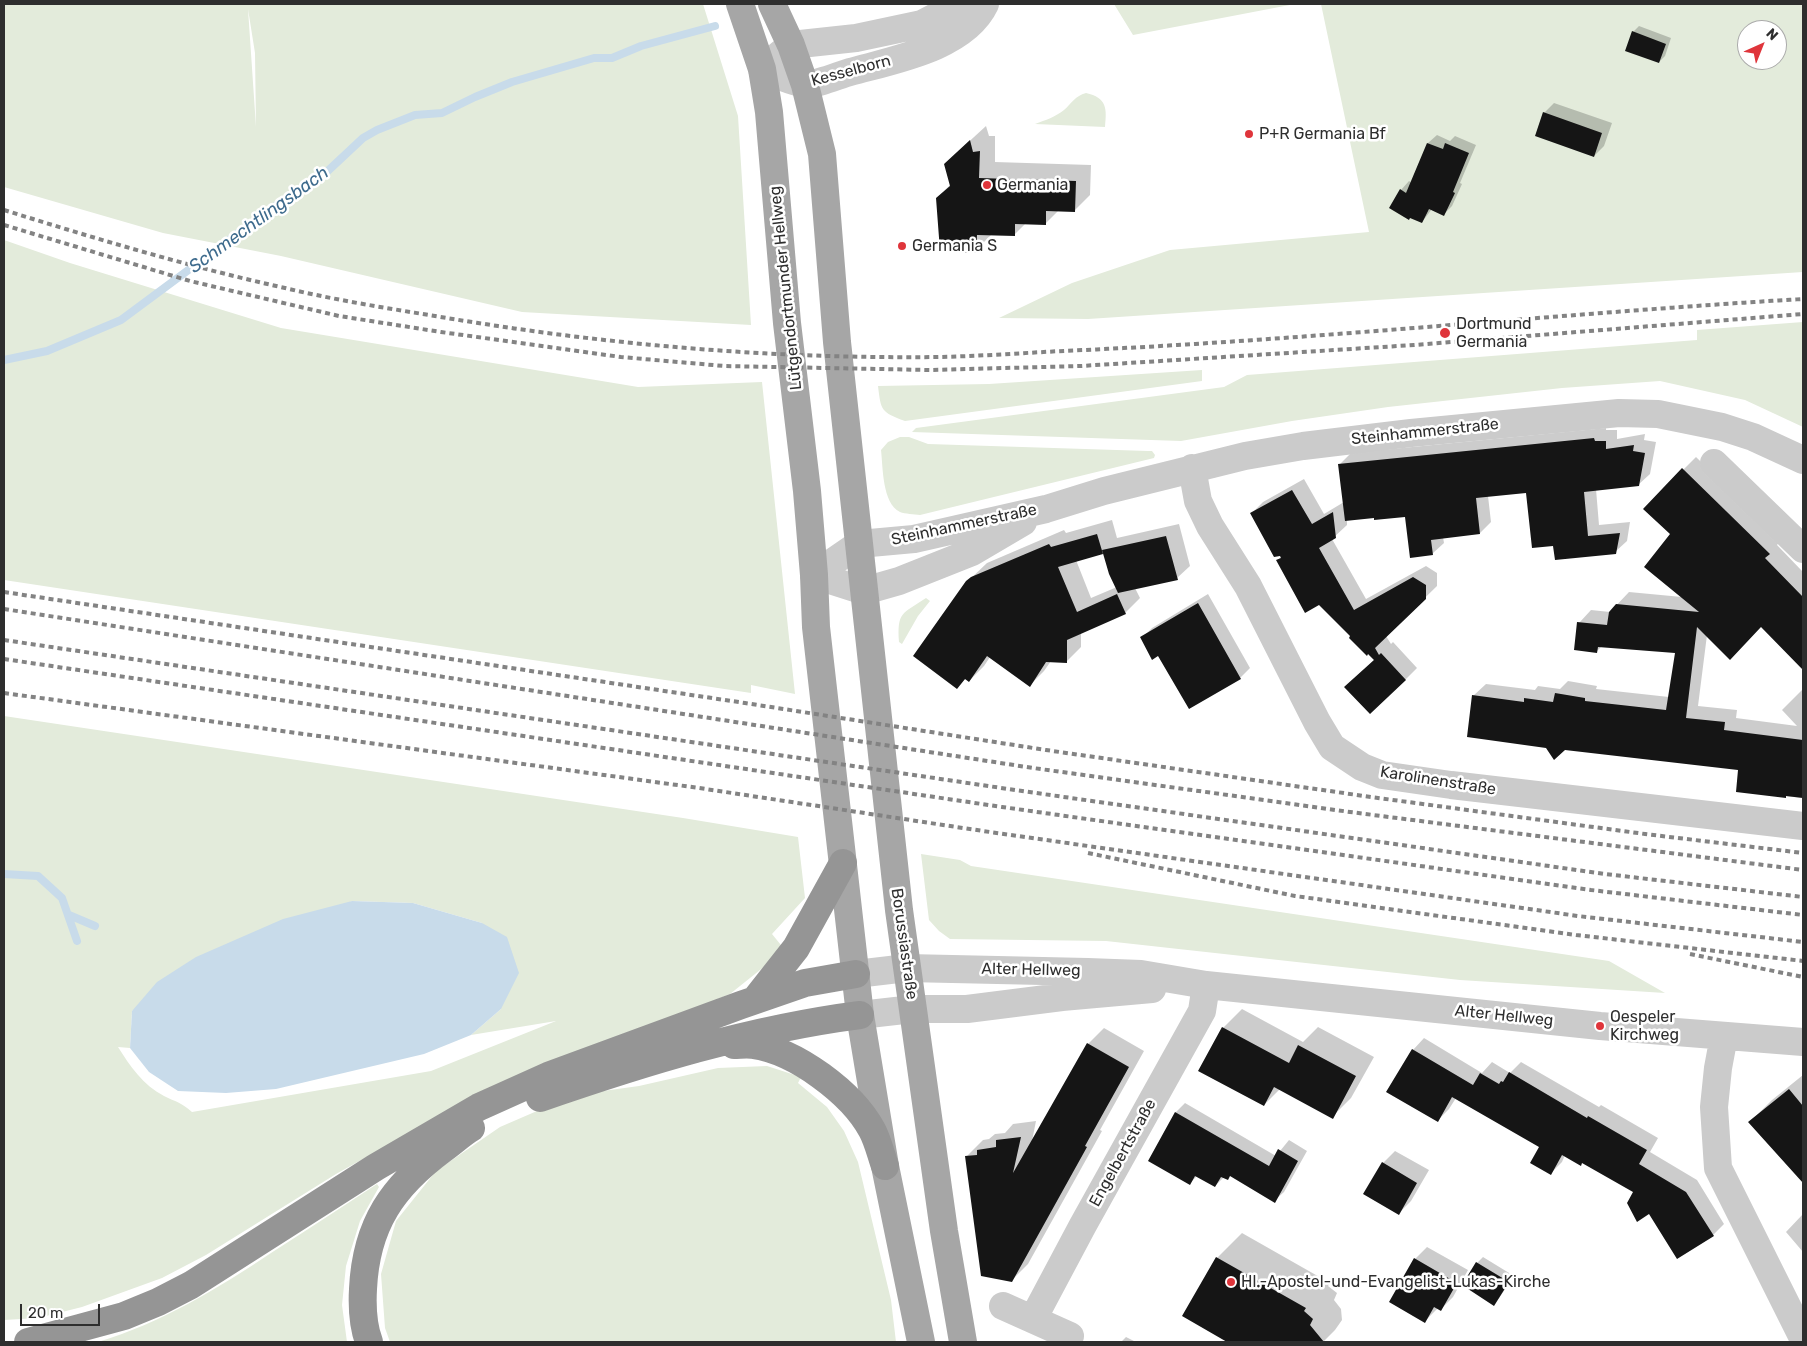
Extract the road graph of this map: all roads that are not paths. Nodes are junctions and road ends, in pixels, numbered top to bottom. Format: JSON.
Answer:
{"nodes":[{"id":1,"x":740,"y":4,"type":"edge"},
{"id":2,"x":772,"y":4,"type":"edge"},
{"id":3,"x":960,"y":4,"type":"edge"},
{"id":4,"x":986,"y":4,"type":"edge"},
{"id":5,"x":790,"y":45,"type":"junction"},
{"id":6,"x":762,"y":69,"type":"junction"},
{"id":7,"x":805,"y":85,"type":"junction"},
{"id":8,"x":1803,"y":460,"type":"edge"},
{"id":9,"x":1714,"y":463,"type":"dead end"},
{"id":10,"x":1192,"y":468,"type":"junction"},
{"id":11,"x":1046,"y":509,"type":"junction"},
{"id":12,"x":859,"y":544,"type":"junction"},
{"id":13,"x":1803,"y":549,"type":"edge"},
{"id":14,"x":814,"y":575,"type":"junction"},
{"id":15,"x":864,"y":591,"type":"junction"},
{"id":16,"x":1803,"y":826,"type":"edge"},
{"id":17,"x":843,"y":863,"type":"junction"},
{"id":18,"x":906,"y":968,"type":"junction"},
{"id":19,"x":856,"y":974,"type":"junction"},
{"id":20,"x":1206,"y":984,"type":"junction"},
{"id":21,"x":755,"y":1000,"type":"junction"},
{"id":22,"x":913,"y":1009,"type":"junction"},
{"id":23,"x":860,"y":1015,"type":"junction"},
{"id":24,"x":1724,"y":1036,"type":"junction"},
{"id":25,"x":1803,"y":1042,"type":"edge"},
{"id":26,"x":718,"y":1044,"type":"junction"},
{"id":27,"x":885,"y":1166,"type":"junction"},
{"id":28,"x":1003,"y":1306,"type":"dead end"},
{"id":29,"x":1033,"y":1319,"type":"junction"},
{"id":30,"x":1070,"y":1336,"type":"dead end"},
{"id":31,"x":1803,"y":1338,"type":"edge"},
{"id":32,"x":28,"y":1342,"type":"edge"},
{"id":33,"x":368,"y":1342,"type":"edge"},
{"id":34,"x":921,"y":1342,"type":"edge"},
{"id":35,"x":963,"y":1342,"type":"edge"}],
"edges":[{"from":1,"to":6,"type":"main road","name":"Lütgendortmunder Hellweg"},
{"from":2,"to":5,"type":"main road"},
{"from":3,"to":5,"type":"street","name":"Kesselborn"},
{"from":4,"to":7,"type":"street","name":"Kesselborn"},
{"from":5,"to":6,"type":"street"},
{"from":5,"to":7,"type":"main road"},
{"from":6,"to":7,"type":"street","name":"Kesselborn"},
{"from":6,"to":14,"type":"main road","name":"Lütgendortmunder Hellweg"},
{"from":7,"to":12,"type":"main road"},
{"from":8,"to":10,"type":"street","name":"Steinhammerstraße"},
{"from":9,"to":13,"type":"street"},
{"from":10,"to":11,"type":"street","name":"Steinhammerstraße"},
{"from":10,"to":16,"type":"street","name":"Karolinenstraße"},
{"from":11,"to":12,"type":"street","name":"Steinhammerstraße"},
{"from":11,"to":15,"type":"street","name":"Steinhammerstraße"},
{"from":12,"to":14,"type":"street","name":"Steinhammerstraße"},
{"from":12,"to":15,"type":"main road","name":"Borussiastraße"},
{"from":14,"to":15,"type":"street"},
{"from":14,"to":17,"type":"main road"},
{"from":15,"to":18,"type":"main road","name":"Borussiastraße"},
{"from":17,"to":19,"type":"main road"},
{"from":17,"to":21,"type":"highway"},
{"from":18,"to":19,"type":"street","name":"Alter Hellweg"},
{"from":18,"to":20,"type":"street","name":"Alter Hellweg"},
{"from":18,"to":22,"type":"main road","name":"Borussiastraße"},
{"from":19,"to":21,"type":"highway"},
{"from":19,"to":23,"type":"main road"},
{"from":20,"to":22,"type":"street","name":"Alter Hellweg"},
{"from":20,"to":24,"type":"street","name":"Alter Hellweg"},
{"from":20,"to":29,"type":"street","name":"Engelbertstraße"},
{"from":21,"to":32,"type":"highway"},
{"from":22,"to":23,"type":"street","name":"Alter Hellweg"},
{"from":22,"to":35,"type":"main road","name":"Borussiastraße"},
{"from":23,"to":26,"type":"highway"},
{"from":23,"to":27,"type":"main road"},
{"from":24,"to":25,"type":"street","name":"Alter Hellweg"},
{"from":24,"to":31,"type":"street"},
{"from":26,"to":27,"type":"highway"},
{"from":26,"to":33,"type":"highway"},
{"from":27,"to":34,"type":"main road"},
{"from":28,"to":29,"type":"street"},
{"from":29,"to":30,"type":"street"}]}
